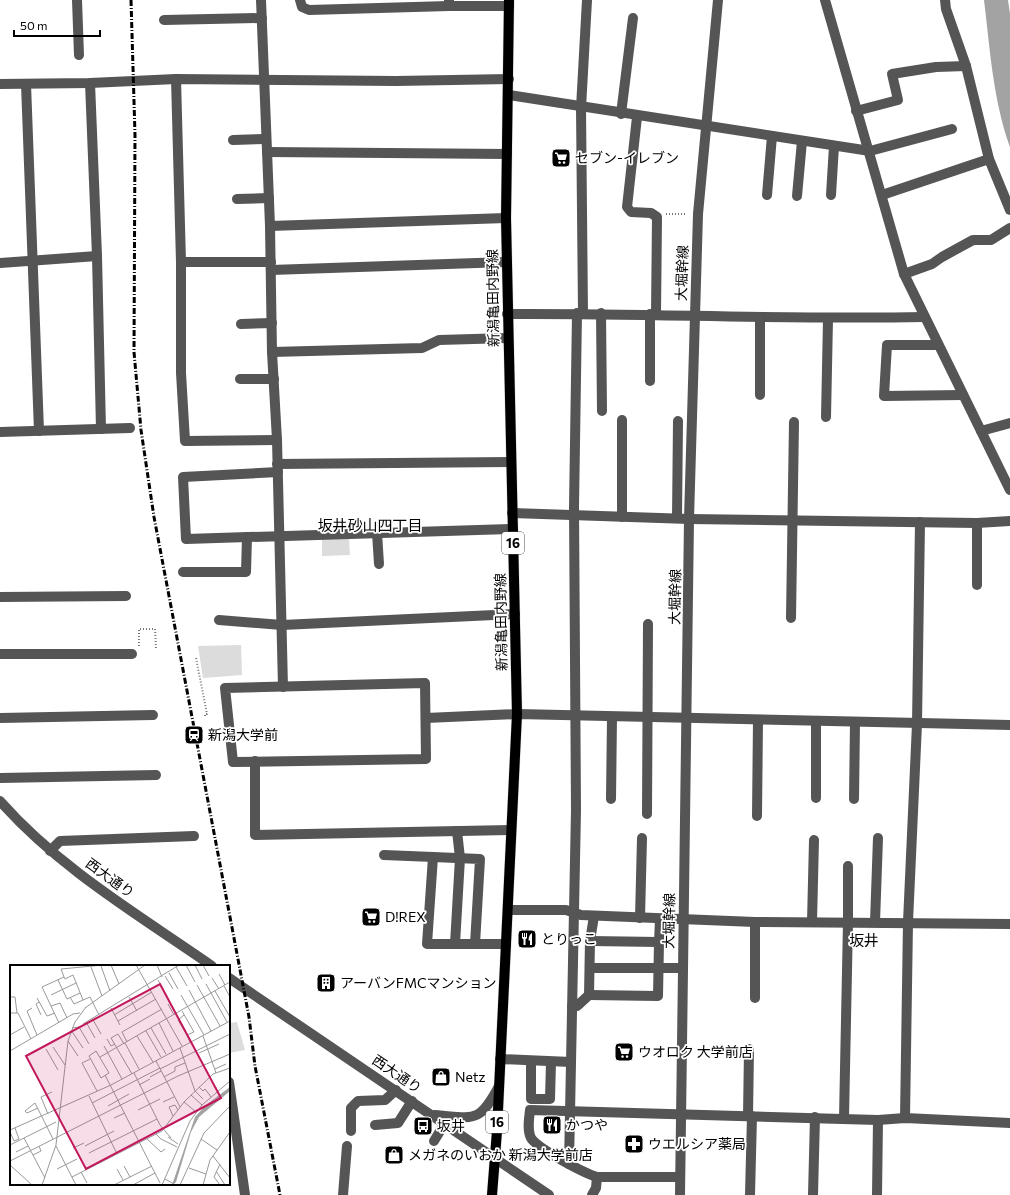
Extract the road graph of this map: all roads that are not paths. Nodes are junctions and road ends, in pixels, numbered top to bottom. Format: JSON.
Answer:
{"nodes":[{"id":1,"x":77,"y":0,"type":"edge"},
{"id":2,"x":261,"y":0,"type":"edge"},
{"id":3,"x":300,"y":0,"type":"edge"},
{"id":4,"x":587,"y":0,"type":"edge"},
{"id":5,"x":718,"y":0,"type":"edge"},
{"id":6,"x":825,"y":0,"type":"edge"},
{"id":7,"x":945,"y":0,"type":"edge"},
{"id":8,"x":449,"y":3,"type":"edge"},
{"id":9,"x":509,"y":3,"type":"edge"},
{"id":10,"x":262,"y":18,"type":"junction"},
{"id":11,"x":633,"y":18,"type":"dead end"},
{"id":12,"x":164,"y":20,"type":"dead end"},
{"id":13,"x":79,"y":55,"type":"dead end"},
{"id":14,"x":966,"y":66,"type":"junction"},
{"id":15,"x":176,"y":79,"type":"junction"},
{"id":16,"x":508,"y":79,"type":"junction"},
{"id":17,"x":264,"y":80,"type":"junction"},
{"id":18,"x":90,"y":83,"type":"junction"},
{"id":19,"x":0,"y":84,"type":"edge"},
{"id":20,"x":26,"y":84,"type":"junction"},
{"id":21,"x":509,"y":96,"type":"junction"},
{"id":22,"x":582,"y":108,"type":"junction"},
{"id":23,"x":856,"y":111,"type":"junction"},
{"id":24,"x":621,"y":114,"type":"junction"},
{"id":25,"x":637,"y":116,"type":"junction"},
{"id":26,"x":705,"y":126,"type":"junction"},
{"id":27,"x":952,"y":128,"type":"dead end"},
{"id":28,"x":772,"y":136,"type":"junction"},
{"id":29,"x":266,"y":139,"type":"junction"},
{"id":30,"x":233,"y":140,"type":"dead end"},
{"id":31,"x":802,"y":141,"type":"junction"},
{"id":32,"x":834,"y":146,"type":"junction"},
{"id":33,"x":870,"y":151,"type":"junction"},
{"id":34,"x":267,"y":152,"type":"junction"},
{"id":35,"x":507,"y":154,"type":"junction"},
{"id":36,"x":989,"y":159,"type":"junction"},
{"id":37,"x":831,"y":194,"type":"dead end"},
{"id":38,"x":767,"y":195,"type":"dead end"},
{"id":39,"x":882,"y":195,"type":"junction"},
{"id":40,"x":797,"y":196,"type":"dead end"},
{"id":41,"x":269,"y":198,"type":"junction"},
{"id":42,"x":237,"y":199,"type":"dead end"},
{"id":43,"x":1010,"y":210,"type":"edge"},
{"id":44,"x":506,"y":218,"type":"junction"},
{"id":45,"x":270,"y":226,"type":"junction"},
{"id":46,"x":1010,"y":228,"type":"edge"},
{"id":47,"x":97,"y":256,"type":"junction"},
{"id":48,"x":33,"y":261,"type":"junction"},
{"id":49,"x":181,"y":262,"type":"junction"},
{"id":50,"x":506,"y":262,"type":"junction"},
{"id":51,"x":0,"y":264,"type":"edge"},
{"id":52,"x":271,"y":266,"type":"junction"},
{"id":53,"x":904,"y":274,"type":"junction"},
{"id":54,"x":580,"y":313,"type":"junction"},
{"id":55,"x":601,"y":313,"type":"junction"},
{"id":56,"x":507,"y":314,"type":"junction"},
{"id":57,"x":653,"y":314,"type":"junction"},
{"id":58,"x":695,"y":315,"type":"junction"},
{"id":59,"x":760,"y":318,"type":"junction"},
{"id":60,"x":924,"y":318,"type":"junction"},
{"id":61,"x":828,"y":319,"type":"junction"},
{"id":62,"x":272,"y":323,"type":"junction"},
{"id":63,"x":241,"y":324,"type":"dead end"},
{"id":64,"x":508,"y":338,"type":"junction"},
{"id":65,"x":938,"y":345,"type":"junction"},
{"id":66,"x":272,"y":352,"type":"junction"},
{"id":67,"x":240,"y":379,"type":"dead end"},
{"id":68,"x":274,"y":379,"type":"junction"},
{"id":69,"x":650,"y":381,"type":"dead end"},
{"id":70,"x":760,"y":395,"type":"dead end"},
{"id":71,"x":963,"y":395,"type":"junction"},
{"id":72,"x":602,"y":411,"type":"dead end"},
{"id":73,"x":826,"y":417,"type":"dead end"},
{"id":74,"x":622,"y":420,"type":"dead end"},
{"id":75,"x":678,"y":421,"type":"dead end"},
{"id":76,"x":794,"y":422,"type":"dead end"},
{"id":77,"x":1010,"y":423,"type":"edge"},
{"id":78,"x":130,"y":428,"type":"dead end"},
{"id":79,"x":101,"y":429,"type":"junction"},
{"id":80,"x":40,"y":431,"type":"junction"},
{"id":81,"x":981,"y":431,"type":"junction"},
{"id":82,"x":0,"y":432,"type":"edge"},
{"id":83,"x":277,"y":440,"type":"junction"},
{"id":84,"x":510,"y":462,"type":"junction"},
{"id":85,"x":278,"y":468,"type":"junction"},
{"id":86,"x":1010,"y":490,"type":"edge"},
{"id":87,"x":512,"y":513,"type":"junction"},
{"id":88,"x":576,"y":515,"type":"junction"},
{"id":89,"x":622,"y":517,"type":"junction"},
{"id":90,"x":677,"y":518,"type":"junction"},
{"id":91,"x":689,"y":519,"type":"junction"},
{"id":92,"x":793,"y":520,"type":"junction"},
{"id":93,"x":1010,"y":521,"type":"edge"},
{"id":94,"x":920,"y":522,"type":"junction"},
{"id":95,"x":978,"y":523,"type":"junction"},
{"id":96,"x":513,"y":529,"type":"junction"},
{"id":97,"x":377,"y":533,"type":"junction"},
{"id":98,"x":280,"y":536,"type":"junction"},
{"id":99,"x":247,"y":537,"type":"junction"},
{"id":100,"x":380,"y":564,"type":"dead end"},
{"id":101,"x":182,"y":572,"type":"dead end"},
{"id":102,"x":977,"y":585,"type":"dead end"},
{"id":103,"x":126,"y":596,"type":"dead end"},
{"id":104,"x":0,"y":597,"type":"edge"},
{"id":105,"x":515,"y":614,"type":"junction"},
{"id":106,"x":791,"y":618,"type":"dead end"},
{"id":107,"x":219,"y":620,"type":"dead end"},
{"id":108,"x":648,"y":624,"type":"dead end"},
{"id":109,"x":282,"y":625,"type":"junction"},
{"id":110,"x":0,"y":654,"type":"edge"},
{"id":111,"x":132,"y":654,"type":"dead end"},
{"id":112,"x":283,"y":686,"type":"junction"},
{"id":113,"x":517,"y":714,"type":"junction"},
{"id":114,"x":153,"y":715,"type":"dead end"},
{"id":115,"x":576,"y":716,"type":"junction"},
{"id":116,"x":612,"y":717,"type":"junction"},
{"id":117,"x":0,"y":718,"type":"edge"},
{"id":118,"x":426,"y":718,"type":"junction"},
{"id":119,"x":648,"y":718,"type":"junction"},
{"id":120,"x":688,"y":719,"type":"junction"},
{"id":121,"x":758,"y":720,"type":"junction"},
{"id":122,"x":816,"y":722,"type":"junction"},
{"id":123,"x":855,"y":722,"type":"junction"},
{"id":124,"x":918,"y":724,"type":"junction"},
{"id":125,"x":1010,"y":725,"type":"edge"},
{"id":126,"x":256,"y":761,"type":"junction"},
{"id":127,"x":156,"y":775,"type":"dead end"},
{"id":128,"x":0,"y":778,"type":"edge"},
{"id":129,"x":816,"y":798,"type":"dead end"},
{"id":130,"x":611,"y":799,"type":"dead end"},
{"id":131,"x":854,"y":799,"type":"dead end"},
{"id":132,"x":0,"y":801,"type":"edge"},
{"id":133,"x":647,"y":814,"type":"dead end"},
{"id":134,"x":757,"y":816,"type":"dead end"},
{"id":135,"x":511,"y":830,"type":"junction"},
{"id":136,"x":457,"y":831,"type":"junction"},
{"id":137,"x":194,"y":836,"type":"dead end"},
{"id":138,"x":642,"y":838,"type":"dead end"},
{"id":139,"x":878,"y":838,"type":"dead end"},
{"id":140,"x":814,"y":840,"type":"dead end"},
{"id":141,"x":50,"y":851,"type":"junction"},
{"id":142,"x":384,"y":855,"type":"dead end"},
{"id":143,"x":433,"y":857,"type":"junction"},
{"id":144,"x":460,"y":858,"type":"junction"},
{"id":145,"x":848,"y":866,"type":"dead end"},
{"id":146,"x":508,"y":910,"type":"junction"},
{"id":147,"x":574,"y":914,"type":"junction"},
{"id":148,"x":594,"y":916,"type":"junction"},
{"id":149,"x":640,"y":918,"type":"junction"},
{"id":150,"x":660,"y":919,"type":"junction"},
{"id":151,"x":684,"y":919,"type":"junction"},
{"id":152,"x":755,"y":922,"type":"junction"},
{"id":153,"x":812,"y":922,"type":"junction"},
{"id":154,"x":848,"y":922,"type":"junction"},
{"id":155,"x":875,"y":922,"type":"junction"},
{"id":156,"x":908,"y":922,"type":"junction"},
{"id":157,"x":1010,"y":924,"type":"edge"},
{"id":158,"x":590,"y":941,"type":"junction"},
{"id":159,"x":659,"y":942,"type":"junction"},
{"id":160,"x":456,"y":944,"type":"junction"},
{"id":161,"x":475,"y":944,"type":"junction"},
{"id":162,"x":506,"y":944,"type":"junction"},
{"id":163,"x":208,"y":965,"type":"edge"},
{"id":164,"x":590,"y":968,"type":"junction"},
{"id":165,"x":658,"y":968,"type":"junction"},
{"id":166,"x":682,"y":968,"type":"junction"},
{"id":167,"x":230,"y":979,"type":"edge"},
{"id":168,"x":589,"y":995,"type":"junction"},
{"id":169,"x":755,"y":998,"type":"dead end"},
{"id":170,"x":572,"y":1006,"type":"junction"},
{"id":171,"x":749,"y":1049,"type":"dead end"},
{"id":172,"x":500,"y":1059,"type":"junction"},
{"id":173,"x":531,"y":1061,"type":"junction"},
{"id":174,"x":551,"y":1062,"type":"junction"},
{"id":175,"x":571,"y":1062,"type":"junction"},
{"id":176,"x":499,"y":1086,"type":"junction"},
{"id":177,"x":230,"y":1089,"type":"edge"},
{"id":178,"x":396,"y":1090,"type":"junction"},
{"id":179,"x":539,"y":1099,"type":"junction"},
{"id":180,"x":412,"y":1101,"type":"junction"},
{"id":181,"x":539,"y":1111,"type":"junction"},
{"id":182,"x":570,"y":1111,"type":"junction"},
{"id":183,"x":682,"y":1113,"type":"junction"},
{"id":184,"x":433,"y":1115,"type":"junction"},
{"id":185,"x":750,"y":1116,"type":"junction"},
{"id":186,"x":815,"y":1117,"type":"junction"},
{"id":187,"x":844,"y":1118,"type":"junction"},
{"id":188,"x":905,"y":1118,"type":"junction"},
{"id":189,"x":878,"y":1120,"type":"junction"},
{"id":190,"x":445,"y":1123,"type":"junction"},
{"id":191,"x":1010,"y":1124,"type":"edge"},
{"id":192,"x":375,"y":1125,"type":"dead end"},
{"id":193,"x":351,"y":1132,"type":"dead end"},
{"id":194,"x":434,"y":1141,"type":"dead end"},
{"id":195,"x":347,"y":1146,"type":"dead end"},
{"id":196,"x":495,"y":1157,"type":"junction"},
{"id":197,"x":569,"y":1164,"type":"junction"},
{"id":198,"x":597,"y":1177,"type":"junction"},
{"id":199,"x":680,"y":1177,"type":"junction"},
{"id":200,"x":245,"y":1195,"type":"edge"},
{"id":201,"x":343,"y":1195,"type":"edge"},
{"id":202,"x":492,"y":1195,"type":"edge"},
{"id":203,"x":549,"y":1195,"type":"edge"},
{"id":204,"x":592,"y":1195,"type":"edge"},
{"id":205,"x":680,"y":1195,"type":"edge"},
{"id":206,"x":750,"y":1195,"type":"edge"},
{"id":207,"x":813,"y":1195,"type":"edge"},
{"id":208,"x":877,"y":1195,"type":"edge"}],
"edges":[{"from":1,"to":13,"type":"street"},
{"from":2,"to":10,"type":"street"},
{"from":3,"to":8,"type":"street"},
{"from":4,"to":22,"type":"street"},
{"from":5,"to":26,"type":"street","name":"大堀幹線"},
{"from":6,"to":23,"type":"street"},
{"from":7,"to":14,"type":"street"},
{"from":8,"to":9,"type":"street"},
{"from":9,"to":16,"type":"main road","name":"新潟亀田内野線","number":"16"},
{"from":10,"to":12,"type":"street"},
{"from":10,"to":17,"type":"street"},
{"from":11,"to":24,"type":"street"},
{"from":14,"to":23,"type":"street"},
{"from":14,"to":36,"type":"street"},
{"from":15,"to":17,"type":"street"},
{"from":15,"to":18,"type":"street"},
{"from":15,"to":49,"type":"street"},
{"from":16,"to":17,"type":"street"},
{"from":16,"to":21,"type":"main road","name":"新潟亀田内野線","number":"16"},
{"from":17,"to":29,"type":"street"},
{"from":18,"to":20,"type":"street"},
{"from":18,"to":47,"type":"street"},
{"from":19,"to":20,"type":"street"},
{"from":20,"to":48,"type":"street"},
{"from":21,"to":22,"type":"street"},
{"from":21,"to":35,"type":"main road","name":"新潟亀田内野線","number":"16"},
{"from":22,"to":24,"type":"street"},
{"from":22,"to":54,"type":"street"},
{"from":23,"to":33,"type":"street"},
{"from":24,"to":25,"type":"street"},
{"from":25,"to":26,"type":"street"},
{"from":25,"to":57,"type":"street"},
{"from":26,"to":28,"type":"street"},
{"from":26,"to":58,"type":"street","name":"大堀幹線"},
{"from":27,"to":33,"type":"street"},
{"from":28,"to":31,"type":"street"},
{"from":28,"to":38,"type":"street"},
{"from":29,"to":30,"type":"street"},
{"from":29,"to":34,"type":"street"},
{"from":31,"to":32,"type":"street"},
{"from":31,"to":40,"type":"street"},
{"from":32,"to":33,"type":"street"},
{"from":32,"to":37,"type":"street"},
{"from":33,"to":39,"type":"street"},
{"from":34,"to":35,"type":"street"},
{"from":34,"to":41,"type":"street"},
{"from":35,"to":44,"type":"main road","name":"新潟亀田内野線","number":"16"},
{"from":36,"to":39,"type":"street"},
{"from":36,"to":43,"type":"street"},
{"from":39,"to":53,"type":"street"},
{"from":41,"to":42,"type":"street"},
{"from":41,"to":45,"type":"street"},
{"from":44,"to":45,"type":"street"},
{"from":44,"to":50,"type":"main road","name":"新潟亀田内野線","number":"16"},
{"from":45,"to":52,"type":"street"},
{"from":46,"to":53,"type":"street"},
{"from":47,"to":48,"type":"street"},
{"from":47,"to":79,"type":"street"},
{"from":48,"to":51,"type":"street"},
{"from":48,"to":80,"type":"street"},
{"from":49,"to":52,"type":"street"},
{"from":49,"to":83,"type":"street"},
{"from":50,"to":52,"type":"street"},
{"from":50,"to":56,"type":"main road","name":"新潟亀田内野線","number":"16"},
{"from":52,"to":62,"type":"street"},
{"from":53,"to":60,"type":"street"},
{"from":54,"to":55,"type":"street"},
{"from":54,"to":56,"type":"street"},
{"from":54,"to":88,"type":"street"},
{"from":55,"to":57,"type":"street"},
{"from":55,"to":72,"type":"street"},
{"from":56,"to":64,"type":"main road","name":"新潟亀田内野線","number":"16"},
{"from":57,"to":58,"type":"street"},
{"from":57,"to":69,"type":"street"},
{"from":58,"to":59,"type":"street"},
{"from":58,"to":91,"type":"street","name":"大堀幹線"},
{"from":59,"to":61,"type":"street"},
{"from":59,"to":70,"type":"street"},
{"from":60,"to":61,"type":"street"},
{"from":60,"to":65,"type":"street"},
{"from":61,"to":73,"type":"street"},
{"from":62,"to":63,"type":"street"},
{"from":62,"to":66,"type":"street"},
{"from":64,"to":66,"type":"street"},
{"from":64,"to":84,"type":"main road","name":"新潟亀田内野線","number":"16"},
{"from":65,"to":71,"type":"street"},
{"from":65,"to":71,"type":"street"},
{"from":66,"to":68,"type":"street"},
{"from":67,"to":68,"type":"street"},
{"from":68,"to":83,"type":"street"},
{"from":71,"to":81,"type":"street"},
{"from":74,"to":89,"type":"street"},
{"from":75,"to":90,"type":"street"},
{"from":76,"to":92,"type":"street"},
{"from":77,"to":81,"type":"street"},
{"from":78,"to":79,"type":"street"},
{"from":79,"to":80,"type":"street"},
{"from":80,"to":82,"type":"street"},
{"from":81,"to":86,"type":"street"},
{"from":83,"to":85,"type":"street"},
{"from":84,"to":85,"type":"street"},
{"from":84,"to":87,"type":"main road","name":"新潟亀田内野線","number":"16"},
{"from":85,"to":98,"type":"street"},
{"from":85,"to":99,"type":"street"},
{"from":87,"to":88,"type":"street"},
{"from":87,"to":96,"type":"main road","name":"新潟亀田内野線","number":"16"},
{"from":88,"to":89,"type":"street"},
{"from":88,"to":115,"type":"street"},
{"from":89,"to":90,"type":"street"},
{"from":90,"to":91,"type":"street"},
{"from":91,"to":92,"type":"street"},
{"from":91,"to":120,"type":"street","name":"大堀幹線"},
{"from":92,"to":94,"type":"street"},
{"from":92,"to":106,"type":"street"},
{"from":93,"to":95,"type":"street"},
{"from":94,"to":95,"type":"street"},
{"from":94,"to":124,"type":"street"},
{"from":95,"to":102,"type":"street"},
{"from":96,"to":97,"type":"street"},
{"from":96,"to":105,"type":"main road","name":"新潟亀田内野線","number":"16"},
{"from":97,"to":98,"type":"street"},
{"from":97,"to":100,"type":"street"},
{"from":98,"to":99,"type":"street"},
{"from":98,"to":109,"type":"street"},
{"from":99,"to":101,"type":"street"},
{"from":103,"to":104,"type":"street"},
{"from":105,"to":109,"type":"street"},
{"from":105,"to":113,"type":"main road","name":"新潟亀田内野線","number":"16"},
{"from":107,"to":109,"type":"street"},
{"from":108,"to":119,"type":"street"},
{"from":109,"to":112,"type":"street"},
{"from":110,"to":111,"type":"street"},
{"from":112,"to":118,"type":"street"},
{"from":112,"to":126,"type":"street"},
{"from":113,"to":115,"type":"street"},
{"from":113,"to":118,"type":"street"},
{"from":113,"to":135,"type":"main road","name":"新潟亀田内野線","number":"16"},
{"from":114,"to":117,"type":"street"},
{"from":115,"to":116,"type":"street"},
{"from":115,"to":147,"type":"street"},
{"from":116,"to":119,"type":"street"},
{"from":116,"to":130,"type":"street"},
{"from":118,"to":126,"type":"street"},
{"from":119,"to":120,"type":"street"},
{"from":119,"to":133,"type":"street"},
{"from":120,"to":121,"type":"street"},
{"from":120,"to":151,"type":"street","name":"大堀幹線"},
{"from":121,"to":122,"type":"street"},
{"from":121,"to":134,"type":"street"},
{"from":122,"to":123,"type":"street"},
{"from":122,"to":129,"type":"street"},
{"from":123,"to":124,"type":"street"},
{"from":123,"to":131,"type":"street"},
{"from":124,"to":125,"type":"street"},
{"from":124,"to":156,"type":"street"},
{"from":126,"to":136,"type":"street"},
{"from":127,"to":128,"type":"street"},
{"from":132,"to":141,"type":"street","name":"西大通り"},
{"from":135,"to":136,"type":"street"},
{"from":135,"to":146,"type":"main road","name":"新潟亀田内野線","number":"16"},
{"from":136,"to":144,"type":"street"},
{"from":137,"to":141,"type":"street"},
{"from":138,"to":149,"type":"street"},
{"from":139,"to":155,"type":"street"},
{"from":140,"to":153,"type":"street"},
{"from":141,"to":163,"type":"street","name":"西大通り"},
{"from":142,"to":143,"type":"street"},
{"from":143,"to":144,"type":"street"},
{"from":143,"to":160,"type":"street"},
{"from":144,"to":160,"type":"street"},
{"from":144,"to":161,"type":"street"},
{"from":145,"to":154,"type":"street"},
{"from":146,"to":147,"type":"street"},
{"from":146,"to":162,"type":"main road","name":"新潟亀田内野線","number":"16"},
{"from":147,"to":148,"type":"street"},
{"from":147,"to":170,"type":"street"},
{"from":148,"to":149,"type":"street"},
{"from":148,"to":158,"type":"street"},
{"from":149,"to":150,"type":"street"},
{"from":150,"to":151,"type":"street"},
{"from":150,"to":159,"type":"street"},
{"from":151,"to":152,"type":"street"},
{"from":151,"to":166,"type":"street","name":"大堀幹線"},
{"from":152,"to":153,"type":"street"},
{"from":152,"to":169,"type":"street"},
{"from":153,"to":154,"type":"street"},
{"from":154,"to":155,"type":"street"},
{"from":154,"to":187,"type":"street"},
{"from":155,"to":156,"type":"street"},
{"from":156,"to":157,"type":"street"},
{"from":156,"to":188,"type":"street"},
{"from":158,"to":159,"type":"street"},
{"from":158,"to":164,"type":"street"},
{"from":159,"to":165,"type":"street"},
{"from":160,"to":161,"type":"street"},
{"from":161,"to":162,"type":"street"},
{"from":162,"to":172,"type":"main road","name":"新潟亀田内野線","number":"16"},
{"from":164,"to":165,"type":"street"},
{"from":164,"to":168,"type":"street"},
{"from":165,"to":166,"type":"street"},
{"from":165,"to":168,"type":"street"},
{"from":166,"to":183,"type":"street","name":"大堀幹線"},
{"from":167,"to":178,"type":"street","name":"西大通り"},
{"from":168,"to":170,"type":"street"},
{"from":170,"to":175,"type":"street"},
{"from":171,"to":185,"type":"street"},
{"from":172,"to":173,"type":"street"},
{"from":172,"to":176,"type":"main road","name":"新潟亀田内野線","number":"16"},
{"from":173,"to":174,"type":"street"},
{"from":173,"to":179,"type":"street"},
{"from":174,"to":175,"type":"street"},
{"from":174,"to":179,"type":"street"},
{"from":175,"to":182,"type":"street"},
{"from":176,"to":184,"type":"street"},
{"from":176,"to":196,"type":"main road","name":"新潟亀田内野線","number":"16"},
{"from":177,"to":200,"type":"street"},
{"from":178,"to":180,"type":"street","name":"西大通り"},
{"from":178,"to":193,"type":"street"},
{"from":179,"to":181,"type":"street"},
{"from":180,"to":184,"type":"street","name":"西大通り"},
{"from":180,"to":192,"type":"street"},
{"from":181,"to":182,"type":"street"},
{"from":181,"to":197,"type":"street"},
{"from":182,"to":183,"type":"street"},
{"from":182,"to":197,"type":"street"},
{"from":183,"to":185,"type":"street"},
{"from":183,"to":199,"type":"street","name":"大堀幹線"},
{"from":184,"to":190,"type":"street","name":"西大通り"},
{"from":185,"to":186,"type":"street"},
{"from":185,"to":206,"type":"street"},
{"from":186,"to":187,"type":"street"},
{"from":186,"to":207,"type":"street"},
{"from":187,"to":189,"type":"street"},
{"from":188,"to":189,"type":"street"},
{"from":188,"to":191,"type":"street"},
{"from":189,"to":208,"type":"street"},
{"from":190,"to":194,"type":"street"},
{"from":190,"to":196,"type":"street","name":"西大通り"},
{"from":195,"to":201,"type":"street"},
{"from":196,"to":202,"type":"main road","name":"新潟亀田内野線","number":"16"},
{"from":196,"to":203,"type":"street","name":"西大通り"},
{"from":197,"to":198,"type":"street"},
{"from":198,"to":199,"type":"street"},
{"from":198,"to":204,"type":"street"},
{"from":199,"to":205,"type":"street","name":"大堀幹線"}]}
